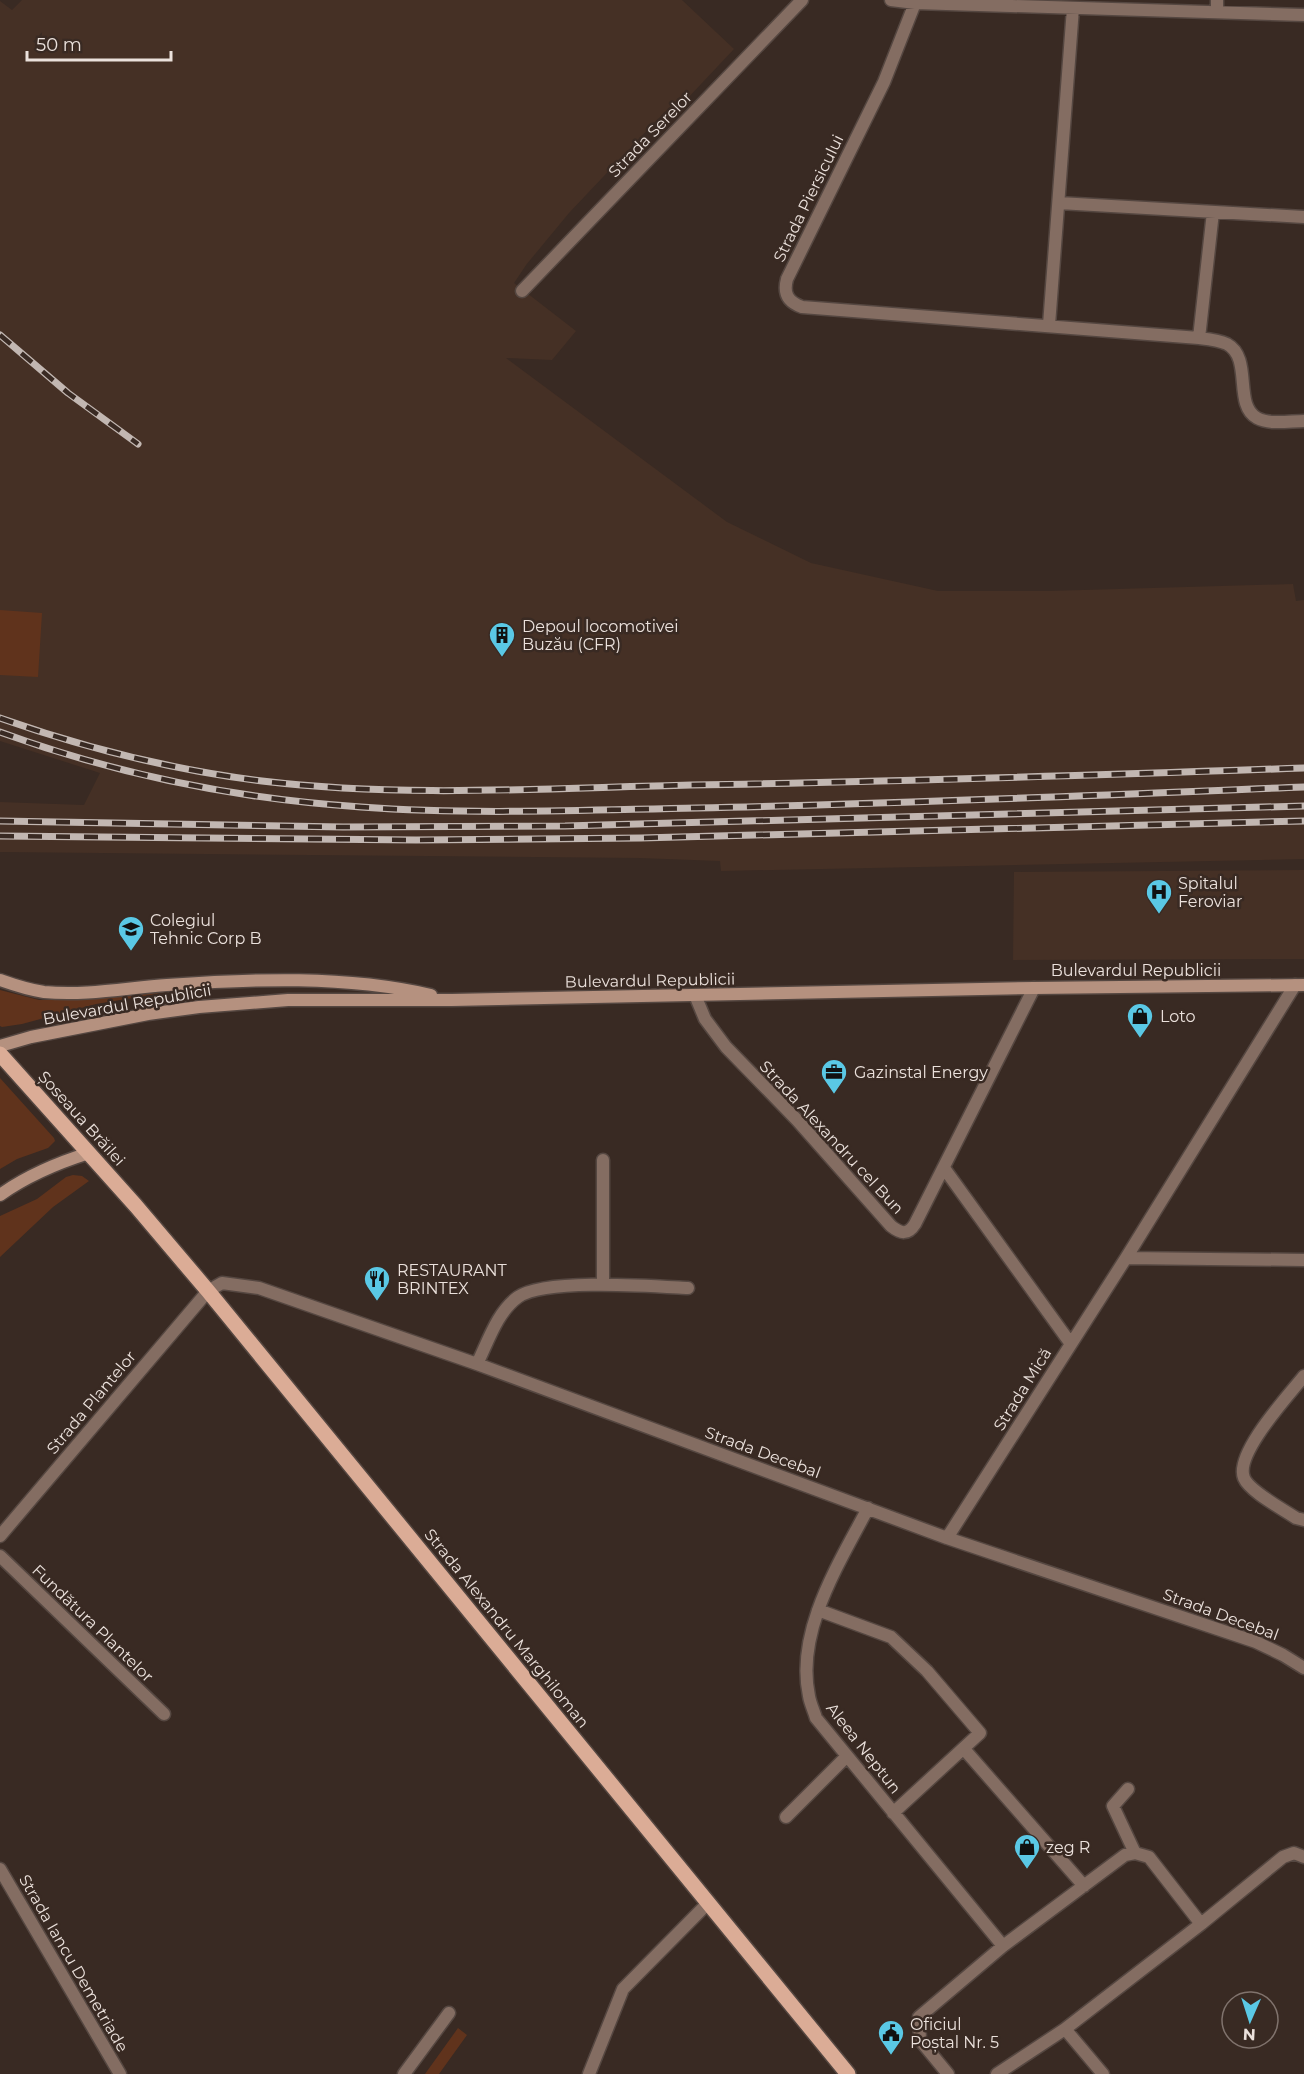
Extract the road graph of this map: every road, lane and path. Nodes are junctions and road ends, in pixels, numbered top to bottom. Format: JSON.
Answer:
{"nodes":[{"id":1,"x":802,"y":0,"type":"edge"},
{"id":2,"x":891,"y":0,"type":"edge"},
{"id":3,"x":915,"y":3,"type":"junction"},
{"id":4,"x":1217,"y":6,"type":"edge"},
{"id":5,"x":1073,"y":8,"type":"junction"},
{"id":6,"x":1304,"y":15,"type":"edge"},
{"id":7,"x":1059,"y":203,"type":"junction"},
{"id":8,"x":1213,"y":212,"type":"junction"},
{"id":9,"x":1304,"y":217,"type":"edge"},
{"id":10,"x":522,"y":291,"type":"dead end"},
{"id":11,"x":1049,"y":325,"type":"junction"},
{"id":12,"x":1199,"y":338,"type":"junction"},
{"id":13,"x":1304,"y":421,"type":"edge"},
{"id":14,"x":0,"y":980,"type":"edge"},
{"id":15,"x":1300,"y":985,"type":"edge"},
{"id":16,"x":1034,"y":988,"type":"junction"},
{"id":17,"x":695,"y":995,"type":"junction"},
{"id":18,"x":452,"y":1000,"type":"junction"},
{"id":19,"x":0,"y":1046,"type":"edge"},
{"id":20,"x":0,"y":1054,"type":"edge"},
{"id":21,"x":89,"y":1153,"type":"junction"},
{"id":22,"x":603,"y":1160,"type":"dead end"},
{"id":23,"x":944,"y":1168,"type":"junction"},
{"id":24,"x":0,"y":1195,"type":"edge"},
{"id":25,"x":136,"y":1206,"type":"joint"},
{"id":26,"x":1126,"y":1258,"type":"junction"},
{"id":27,"x":1304,"y":1260,"type":"edge"},
{"id":28,"x":603,"y":1284,"type":"junction"},
{"id":29,"x":688,"y":1288,"type":"dead end"},
{"id":30,"x":208,"y":1291,"type":"junction"},
{"id":31,"x":1071,"y":1344,"type":"junction"},
{"id":32,"x":477,"y":1364,"type":"junction"},
{"id":33,"x":1304,"y":1376,"type":"edge"},
{"id":34,"x":868,"y":1508,"type":"junction"},
{"id":35,"x":1304,"y":1520,"type":"edge"},
{"id":36,"x":0,"y":1536,"type":"edge"},
{"id":37,"x":947,"y":1538,"type":"junction"},
{"id":38,"x":0,"y":1556,"type":"edge"},
{"id":39,"x":818,"y":1610,"type":"junction"},
{"id":40,"x":1304,"y":1668,"type":"edge"},
{"id":41,"x":164,"y":1714,"type":"dead end"},
{"id":42,"x":963,"y":1749,"type":"junction"},
{"id":43,"x":847,"y":1756,"type":"junction"},
{"id":44,"x":1128,"y":1789,"type":"dead end"},
{"id":45,"x":893,"y":1813,"type":"junction"},
{"id":46,"x":786,"y":1817,"type":"dead end"},
{"id":47,"x":1136,"y":1853,"type":"junction"},
{"id":48,"x":1304,"y":1857,"type":"edge"},
{"id":49,"x":0,"y":1869,"type":"edge"},
{"id":50,"x":1084,"y":1886,"type":"junction"},
{"id":51,"x":709,"y":1902,"type":"junction"},
{"id":52,"x":1200,"y":1924,"type":"junction"},
{"id":53,"x":1004,"y":1946,"type":"junction"},
{"id":54,"x":449,"y":2013,"type":"dead end"},
{"id":55,"x":1065,"y":2029,"type":"junction"},
{"id":56,"x":120,"y":2074,"type":"edge"},
{"id":57,"x":404,"y":2074,"type":"edge"},
{"id":58,"x":589,"y":2074,"type":"edge"},
{"id":59,"x":848,"y":2074,"type":"edge"},
{"id":60,"x":948,"y":2074,"type":"edge"},
{"id":61,"x":997,"y":2074,"type":"edge"},
{"id":62,"x":1102,"y":2074,"type":"edge"}],
"edges":[{"from":1,"to":10,"type":"street","name":"Strada Serelor"},
{"from":2,"to":3,"type":"street"},
{"from":3,"to":5,"type":"street"},
{"from":3,"to":11,"type":"street","name":"Strada Piersicului"},
{"from":4,"to":5,"type":"street"},
{"from":4,"to":6,"type":"street"},
{"from":5,"to":7,"type":"street"},
{"from":7,"to":8,"type":"street"},
{"from":7,"to":11,"type":"street"},
{"from":8,"to":9,"type":"street"},
{"from":8,"to":12,"type":"street"},
{"from":11,"to":12,"type":"street","name":"Strada Piersicului"},
{"from":12,"to":13,"type":"street","name":"Strada Piersicului"},
{"from":14,"to":18,"type":"main road"},
{"from":15,"to":16,"type":"main road","name":"Bulevardul Republicii"},
{"from":15,"to":26,"type":"street","name":"Strada Mică"},
{"from":16,"to":17,"type":"main road","name":"Bulevardul Republicii"},
{"from":16,"to":23,"type":"street"},
{"from":17,"to":18,"type":"main road","name":"Bulevardul Republicii"},
{"from":17,"to":23,"type":"street","name":"Strada Alexandru cel Bun"},
{"from":18,"to":19,"type":"main road","name":"Bulevardul Republicii"},
{"from":20,"to":21,"type":"main road","name":"Șoseaua Brăilei"},
{"from":21,"to":24,"type":"main road"},
{"from":21,"to":25,"type":"main road","name":"Șoseaua Brăilei"},
{"from":22,"to":28,"type":"street"},
{"from":23,"to":31,"type":"street"},
{"from":25,"to":30,"type":"main road","name":"Strada Alexandru Marghiloman"},
{"from":26,"to":27,"type":"street"},
{"from":26,"to":31,"type":"street","name":"Strada Mică"},
{"from":28,"to":29,"type":"street"},
{"from":28,"to":32,"type":"street"},
{"from":30,"to":32,"type":"street","name":"Strada Decebal"},
{"from":30,"to":36,"type":"street","name":"Strada Plantelor"},
{"from":30,"to":51,"type":"main road","name":"Strada Alexandru Marghiloman"},
{"from":31,"to":37,"type":"street","name":"Strada Mică"},
{"from":32,"to":34,"type":"street","name":"Strada Decebal"},
{"from":33,"to":35,"type":"street"},
{"from":34,"to":37,"type":"street","name":"Strada Decebal"},
{"from":34,"to":39,"type":"street","name":"Aleea Neptun"},
{"from":37,"to":40,"type":"street","name":"Strada Decebal"},
{"from":38,"to":41,"type":"street","name":"Fundătura Plantelor"},
{"from":39,"to":42,"type":"street"},
{"from":39,"to":43,"type":"street","name":"Aleea Neptun"},
{"from":42,"to":45,"type":"street"},
{"from":42,"to":50,"type":"street"},
{"from":43,"to":45,"type":"street","name":"Aleea Neptun"},
{"from":43,"to":46,"type":"street"},
{"from":44,"to":47,"type":"street"},
{"from":45,"to":53,"type":"street","name":"Aleea Neptun"},
{"from":47,"to":50,"type":"street"},
{"from":47,"to":52,"type":"street"},
{"from":48,"to":52,"type":"street"},
{"from":49,"to":56,"type":"street","name":"Strada Iancu Demetriade"},
{"from":50,"to":53,"type":"street"},
{"from":51,"to":58,"type":"street"},
{"from":51,"to":59,"type":"main road","name":"Strada Alexandru Marghiloman"},
{"from":52,"to":55,"type":"street"},
{"from":53,"to":60,"type":"street"},
{"from":54,"to":57,"type":"street"},
{"from":55,"to":61,"type":"street"},
{"from":55,"to":62,"type":"street"}]}
